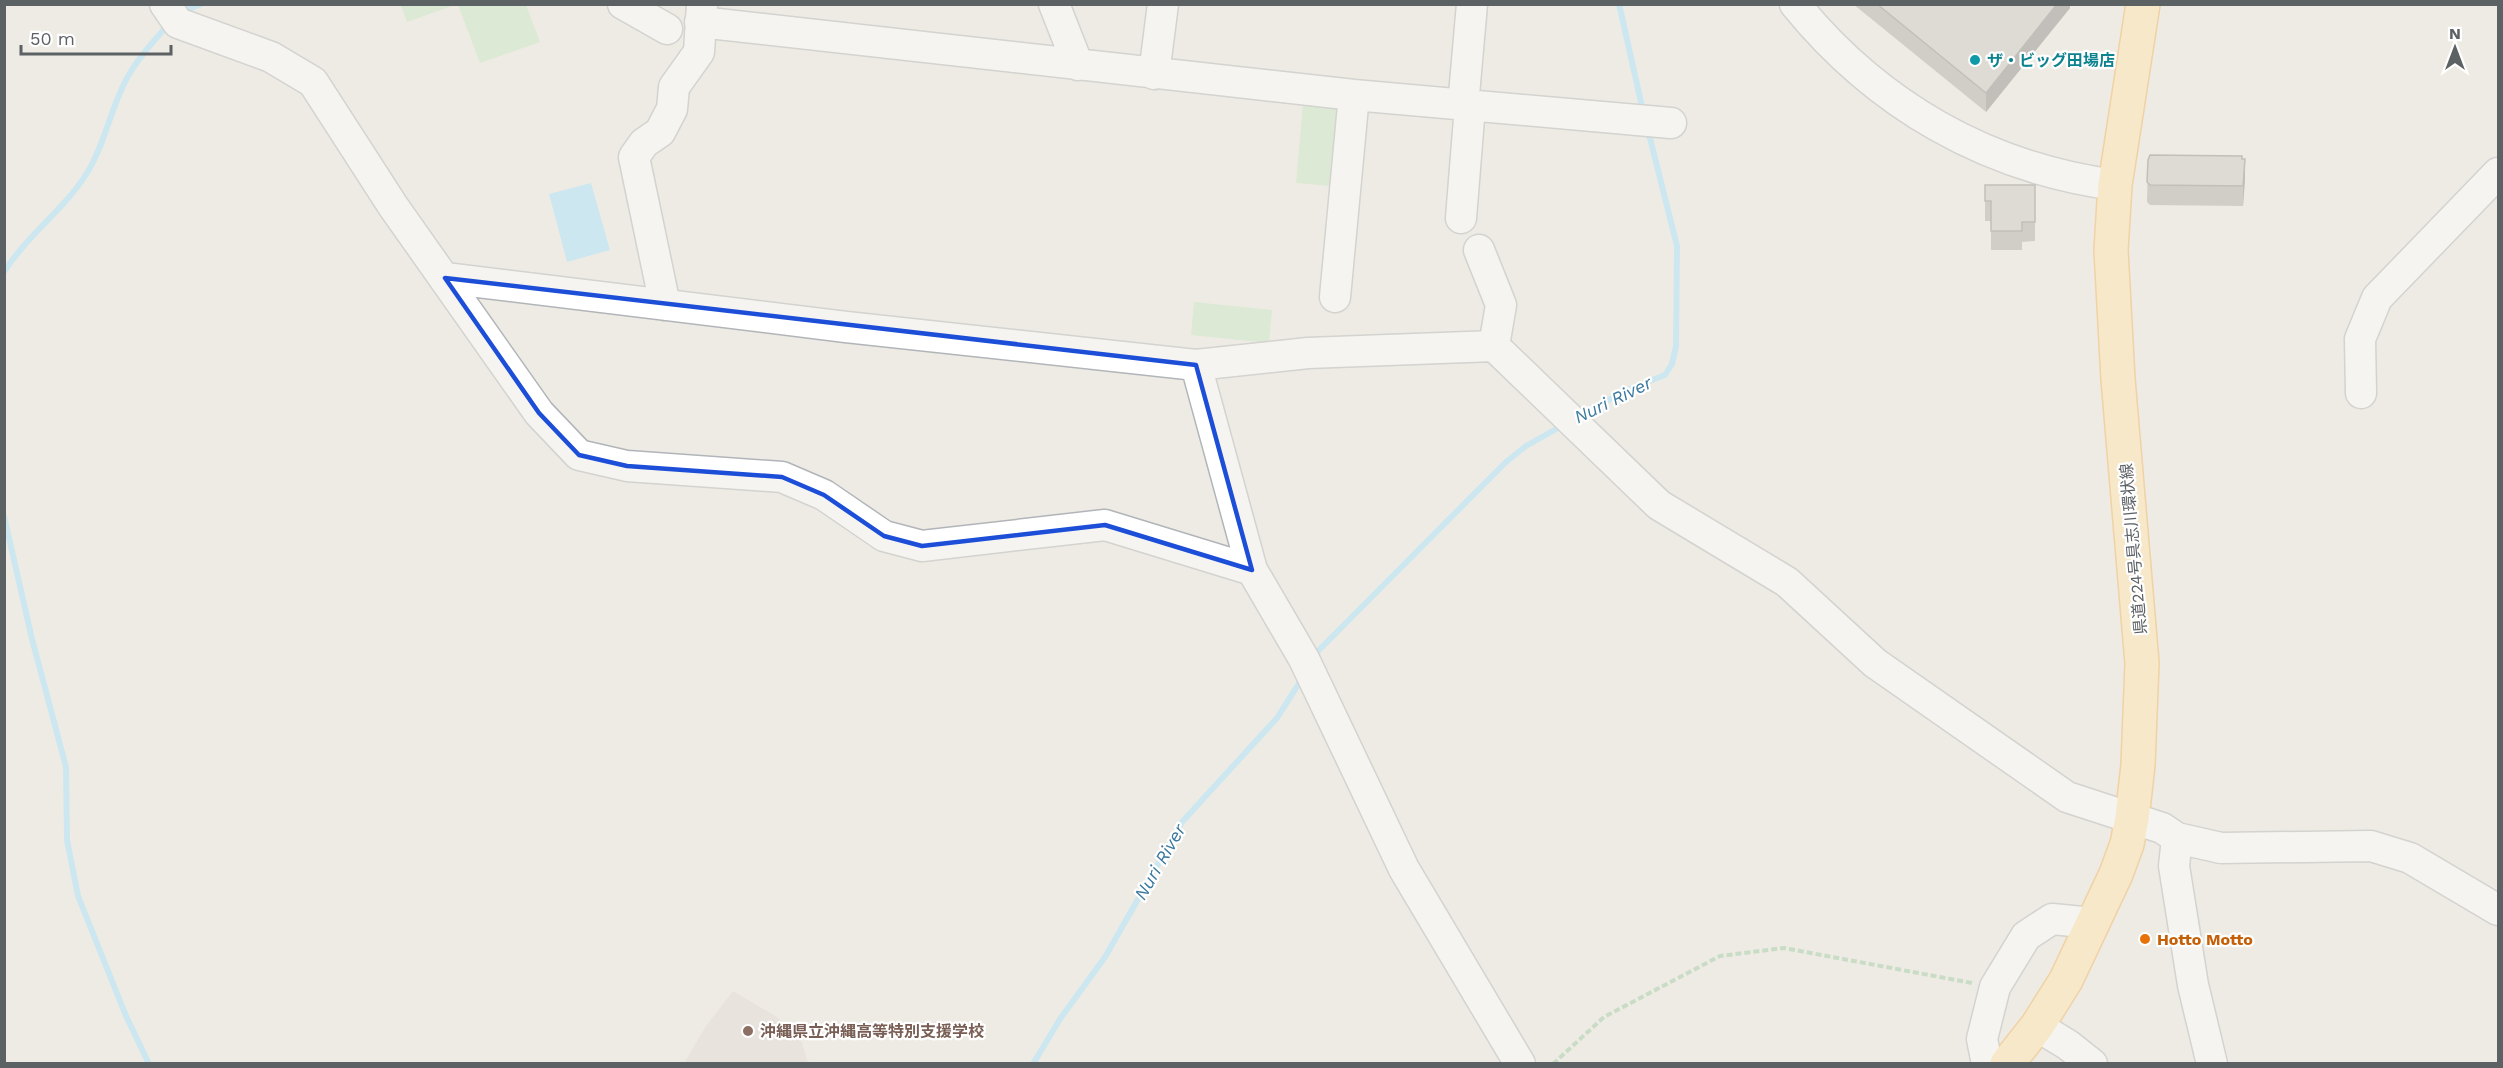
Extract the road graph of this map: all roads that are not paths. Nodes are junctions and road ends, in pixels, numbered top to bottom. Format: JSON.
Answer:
{"nodes":[{"id":1,"x":165,"y":4,"type":"edge"},
{"id":2,"x":624,"y":4,"type":"edge"},
{"id":3,"x":1054,"y":4,"type":"edge"},
{"id":4,"x":1163,"y":4,"type":"edge"},
{"id":5,"x":1472,"y":4,"type":"edge"},
{"id":6,"x":1795,"y":4,"type":"edge"},
{"id":7,"x":2143,"y":4,"type":"edge"},
{"id":8,"x":701,"y":13,"type":"edge"},
{"id":9,"x":667,"y":29,"type":"dead end"},
{"id":10,"x":1078,"y":65,"type":"junction"},
{"id":11,"x":1154,"y":74,"type":"junction"},
{"id":12,"x":1354,"y":95,"type":"junction"},
{"id":13,"x":1466,"y":106,"type":"junction"},
{"id":14,"x":1671,"y":123,"type":"dead end"},
{"id":15,"x":2499,"y":173,"type":"edge"},
{"id":16,"x":2115,"y":185,"type":"junction"},
{"id":17,"x":1461,"y":218,"type":"dead end"},
{"id":18,"x":1479,"y":250,"type":"dead end"},
{"id":19,"x":445,"y":278,"type":"junction"},
{"id":20,"x":1335,"y":297,"type":"dead end"},
{"id":21,"x":665,"y":304,"type":"junction"},
{"id":22,"x":1494,"y":346,"type":"junction"},
{"id":23,"x":1196,"y":365,"type":"junction"},
{"id":24,"x":2361,"y":393,"type":"dead end"},
{"id":25,"x":1252,"y":570,"type":"junction"},
{"id":26,"x":2132,"y":818,"type":"junction"},
{"id":27,"x":2177,"y":838,"type":"junction"},
{"id":28,"x":2499,"y":910,"type":"edge"},
{"id":29,"x":2094,"y":923,"type":"junction"},
{"id":30,"x":2037,"y":1026,"type":"junction"},
{"id":31,"x":1520,"y":1064,"type":"edge"},
{"id":32,"x":1987,"y":1064,"type":"edge"},
{"id":33,"x":2007,"y":1064,"type":"edge"},
{"id":34,"x":2092,"y":1064,"type":"edge"},
{"id":35,"x":2212,"y":1064,"type":"edge"}],
"edges":[{"from":1,"to":19,"type":"street"},
{"from":2,"to":9,"type":"street"},
{"from":3,"to":10,"type":"street"},
{"from":4,"to":11,"type":"street"},
{"from":5,"to":13,"type":"street"},
{"from":6,"to":16,"type":"street"},
{"from":7,"to":16,"type":"main road","name":"県道224号具志川環状線"},
{"from":8,"to":10,"type":"street"},
{"from":8,"to":21,"type":"street"},
{"from":10,"to":11,"type":"street"},
{"from":11,"to":12,"type":"street"},
{"from":12,"to":13,"type":"street"},
{"from":12,"to":20,"type":"street"},
{"from":13,"to":14,"type":"street"},
{"from":13,"to":17,"type":"street"},
{"from":15,"to":24,"type":"street"},
{"from":16,"to":26,"type":"main road","name":"県道224号具志川環状線"},
{"from":18,"to":22,"type":"street"},
{"from":19,"to":21,"type":"street"},
{"from":19,"to":25,"type":"street"},
{"from":21,"to":23,"type":"street"},
{"from":22,"to":23,"type":"street"},
{"from":22,"to":26,"type":"street"},
{"from":23,"to":25,"type":"street"},
{"from":25,"to":31,"type":"street"},
{"from":26,"to":27,"type":"street"},
{"from":26,"to":29,"type":"main road","name":"県道224号具志川環状線"},
{"from":27,"to":28,"type":"street"},
{"from":27,"to":35,"type":"street"},
{"from":29,"to":30,"type":"main road","name":"県道224号具志川環状線"},
{"from":29,"to":32,"type":"street"},
{"from":30,"to":33,"type":"main road","name":"県道224号具志川環状線"},
{"from":30,"to":34,"type":"street"}]}
